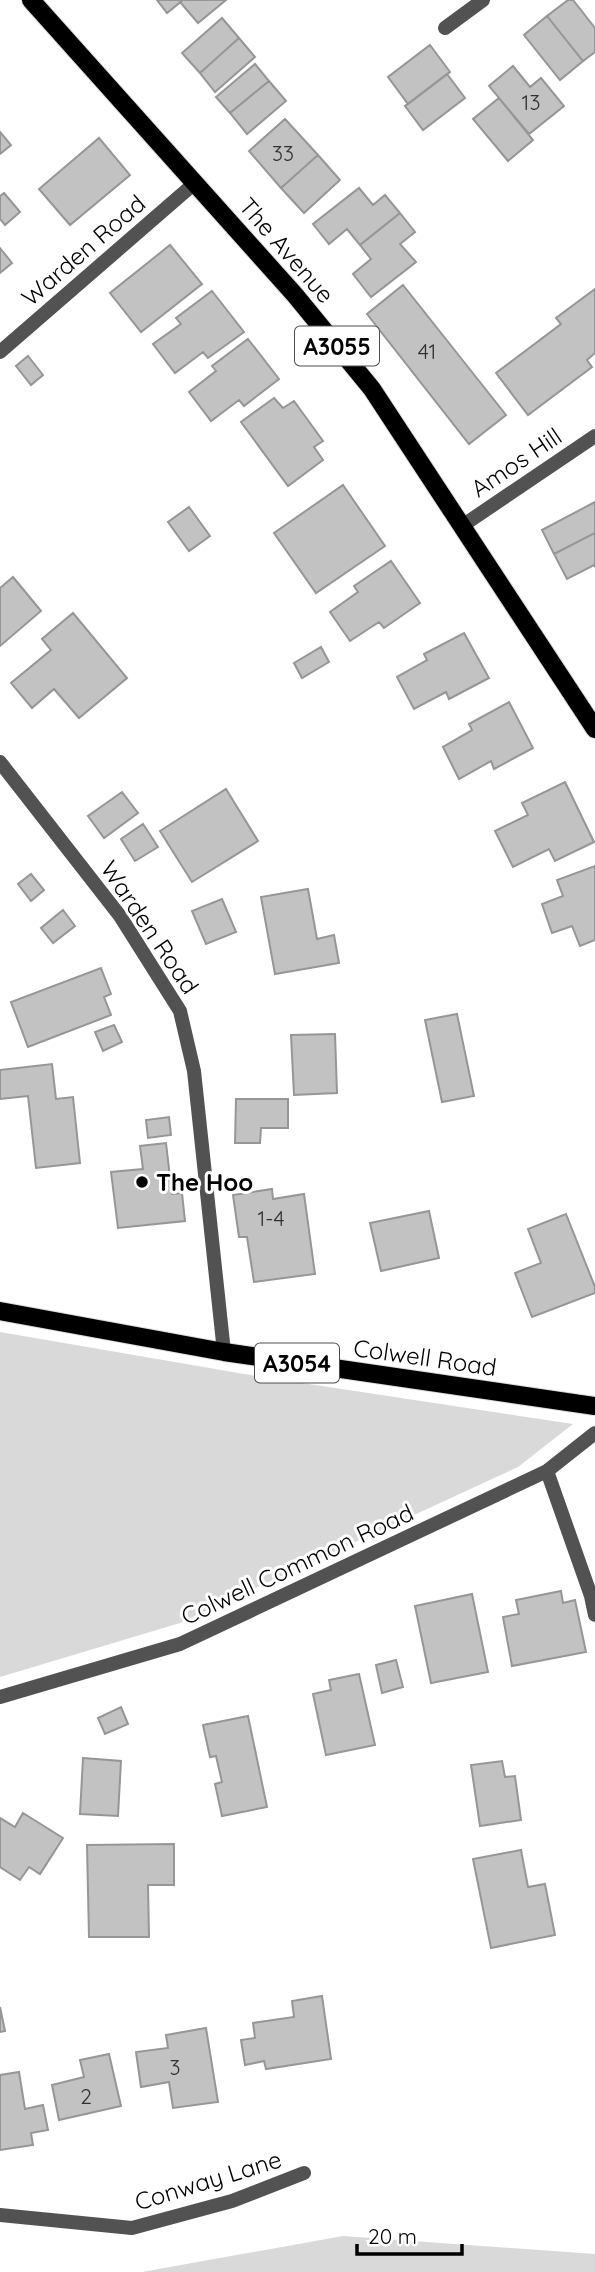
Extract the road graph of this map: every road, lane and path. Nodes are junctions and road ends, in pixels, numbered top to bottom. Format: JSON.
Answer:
{"nodes":[{"id":1,"x":31,"y":0,"type":"edge"},
{"id":2,"x":483,"y":0,"type":"edge"},
{"id":3,"x":445,"y":28,"type":"dead end"},
{"id":4,"x":195,"y":182,"type":"junction"},
{"id":5,"x":0,"y":352,"type":"edge"},
{"id":6,"x":595,"y":436,"type":"edge"},
{"id":7,"x":461,"y":526,"type":"junction"},
{"id":8,"x":595,"y":729,"type":"edge"},
{"id":9,"x":0,"y":762,"type":"edge"},
{"id":10,"x":0,"y":1311,"type":"edge"},
{"id":11,"x":224,"y":1352,"type":"junction"},
{"id":12,"x":595,"y":1406,"type":"edge"},
{"id":13,"x":595,"y":1433,"type":"edge"},
{"id":14,"x":547,"y":1471,"type":"junction"},
{"id":15,"x":595,"y":1615,"type":"edge"},
{"id":16,"x":0,"y":1697,"type":"edge"},
{"id":17,"x":304,"y":2173,"type":"dead end"},
{"id":18,"x":0,"y":2215,"type":"edge"}],
"edges":[{"from":1,"to":4,"type":"main road","name":"The Avenue","number":"A3055"},
{"from":2,"to":3,"type":"street"},
{"from":4,"to":5,"type":"street","name":"Warden Road"},
{"from":4,"to":7,"type":"main road","name":"The Avenue","number":"A3055"},
{"from":6,"to":7,"type":"street","name":"Amos Hill"},
{"from":7,"to":8,"type":"main road","name":"The Avenue","number":"A3055"},
{"from":9,"to":11,"type":"street","name":"Warden Road"},
{"from":10,"to":11,"type":"main road","name":"Colwell Road","number":"A3054"},
{"from":11,"to":12,"type":"main road","name":"Colwell Road","number":"A3054"},
{"from":13,"to":14,"type":"street","name":"Colwell Common Road"},
{"from":14,"to":15,"type":"street"},
{"from":14,"to":16,"type":"street","name":"Colwell Common Road"},
{"from":17,"to":18,"type":"street","name":"Conway Lane"}]}
